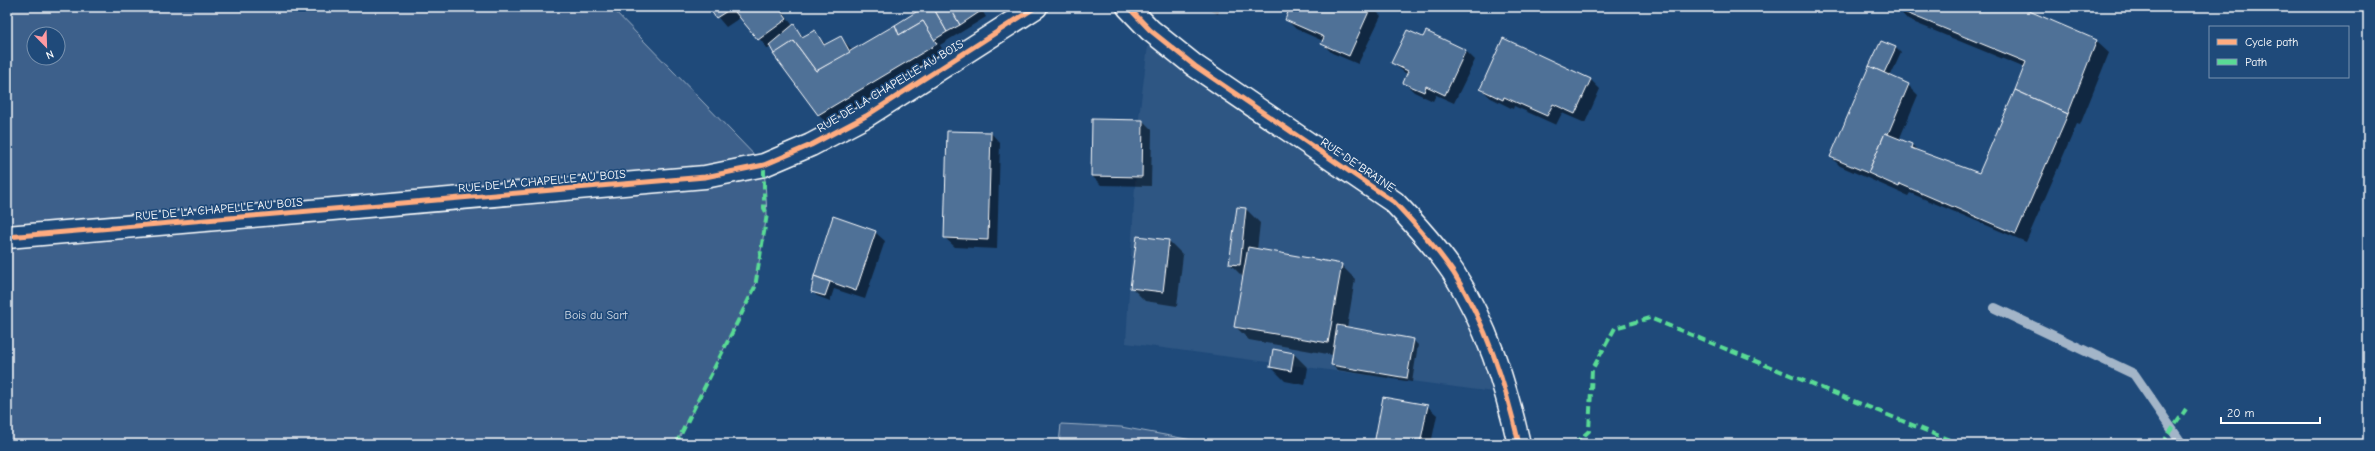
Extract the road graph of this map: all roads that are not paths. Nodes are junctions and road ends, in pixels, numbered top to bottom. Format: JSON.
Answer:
{"nodes":[{"id":1,"x":1036,"y":7,"type":"edge"},
{"id":2,"x":1128,"y":7,"type":"edge"},
{"id":3,"x":7,"y":237,"type":"edge"},
{"id":4,"x":1519,"y":444,"type":"edge"}],
"edges":[{"from":1,"to":3,"type":"street","name":"RUE DE LA CHAPELLE AU BOIS"},
{"from":2,"to":4,"type":"street","name":"RUE DE BRAINE"}]}
